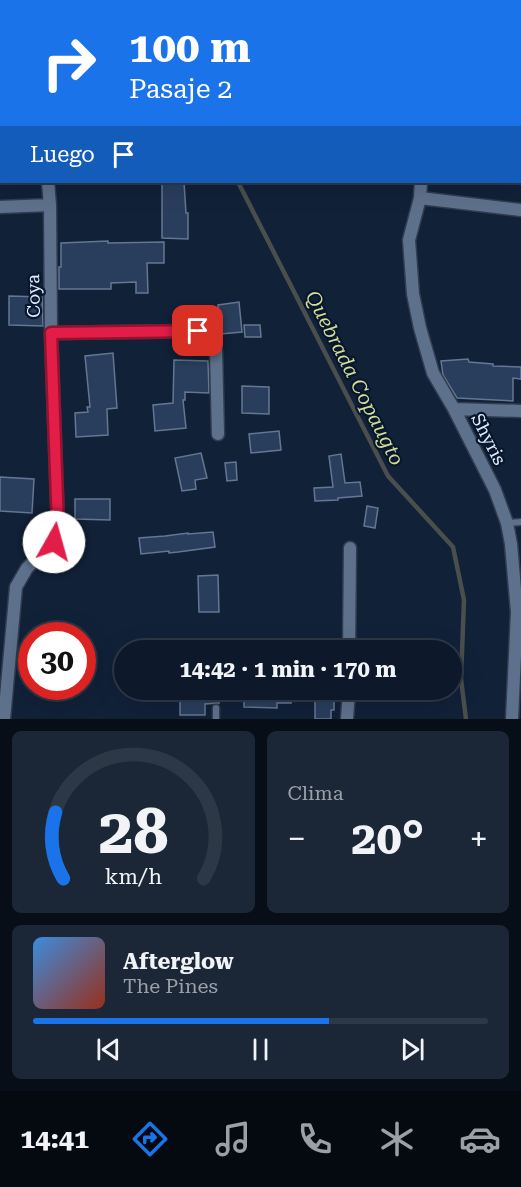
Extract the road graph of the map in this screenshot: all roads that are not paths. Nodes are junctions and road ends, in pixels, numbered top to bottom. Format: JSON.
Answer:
{"nodes":[{"id":1,"x":48,"y":183,"type":"edge"},
{"id":2,"x":422,"y":183,"type":"edge"},
{"id":3,"x":420,"y":198,"type":"junction"},
{"id":4,"x":50,"y":205,"type":"junction"},
{"id":5,"x":0,"y":207,"type":"edge"},
{"id":6,"x":521,"y":210,"type":"edge"},
{"id":7,"x":51,"y":333,"type":"junction"},
{"id":8,"x":454,"y":409,"type":"junction"},
{"id":9,"x":521,"y":411,"type":"edge"},
{"id":10,"x":218,"y":434,"type":"dead end"},
{"id":11,"x":521,"y":522,"type":"edge"},
{"id":12,"x":507,"y":523,"type":"junction"},
{"id":13,"x":350,"y":548,"type":"dead end"},
{"id":14,"x":349,"y":640,"type":"edge"},
{"id":15,"x":348,"y":700,"type":"edge"},
{"id":16,"x":216,"y":708,"type":"dead end"},
{"id":17,"x":4,"y":719,"type":"edge"},
{"id":18,"x":216,"y":719,"type":"edge"},
{"id":19,"x":347,"y":719,"type":"edge"},
{"id":20,"x":512,"y":719,"type":"edge"}],
"edges":[{"from":1,"to":4,"type":"street","name":"Coya"},
{"from":2,"to":3,"type":"street","name":"Shyris"},
{"from":3,"to":6,"type":"street"},
{"from":3,"to":8,"type":"street","name":"Shyris"},
{"from":4,"to":5,"type":"street"},
{"from":4,"to":7,"type":"street","name":"Coya"},
{"from":7,"to":10,"type":"street"},
{"from":7,"to":17,"type":"street","name":"Coya"},
{"from":8,"to":9,"type":"street"},
{"from":8,"to":12,"type":"street","name":"Shyris"},
{"from":11,"to":12,"type":"lane"},
{"from":12,"to":20,"type":"street","name":"Shyris"},
{"from":13,"to":14,"type":"street"},
{"from":15,"to":19,"type":"street"},
{"from":16,"to":18,"type":"lane"}]}
